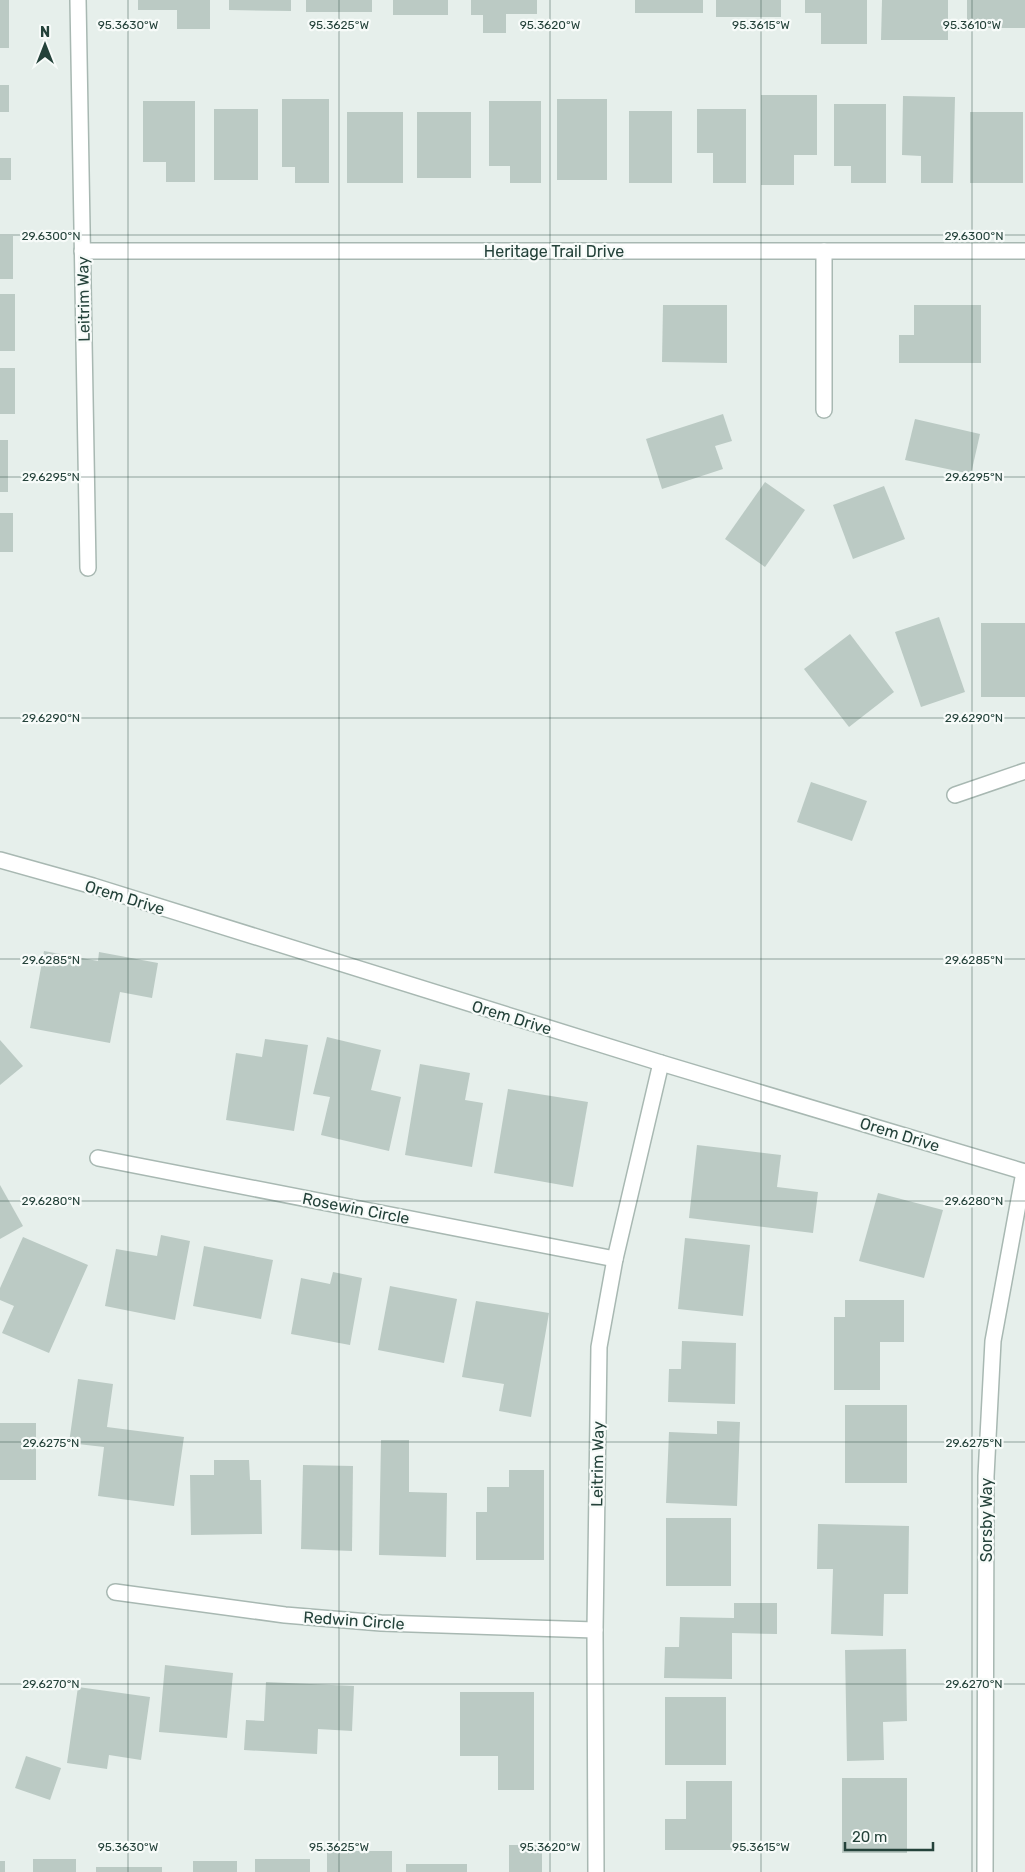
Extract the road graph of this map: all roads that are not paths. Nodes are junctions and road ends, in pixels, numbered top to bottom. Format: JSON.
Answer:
{"nodes":[{"id":1,"x":78,"y":0,"type":"edge"},
{"id":2,"x":82,"y":251,"type":"junction"},
{"id":3,"x":824,"y":251,"type":"junction"},
{"id":4,"x":1025,"y":251,"type":"edge"},
{"id":5,"x":824,"y":410,"type":"dead end"},
{"id":6,"x":88,"y":568,"type":"dead end"},
{"id":7,"x":1025,"y":771,"type":"edge"},
{"id":8,"x":955,"y":795,"type":"dead end"},
{"id":9,"x":0,"y":860,"type":"edge"},
{"id":10,"x":661,"y":1063,"type":"junction"},
{"id":11,"x":98,"y":1158,"type":"dead end"},
{"id":12,"x":1024,"y":1172,"type":"edge"},
{"id":13,"x":615,"y":1259,"type":"junction"},
{"id":14,"x":115,"y":1592,"type":"dead end"},
{"id":15,"x":595,"y":1630,"type":"junction"},
{"id":16,"x":596,"y":1872,"type":"edge"},
{"id":17,"x":985,"y":1872,"type":"edge"}],
"edges":[{"from":1,"to":2,"type":"street","name":"Leitrim Way"},
{"from":2,"to":3,"type":"street","name":"Heritage Trail Drive"},
{"from":2,"to":6,"type":"street","name":"Leitrim Way"},
{"from":3,"to":4,"type":"street","name":"Heritage Trail Drive"},
{"from":3,"to":5,"type":"street"},
{"from":7,"to":8,"type":"street"},
{"from":9,"to":10,"type":"street","name":"Orem Drive"},
{"from":10,"to":12,"type":"street","name":"Orem Drive"},
{"from":10,"to":13,"type":"street","name":"Leitrim Way"},
{"from":11,"to":13,"type":"street","name":"Rosewin Circle"},
{"from":12,"to":17,"type":"street","name":"Sorsby Way"},
{"from":13,"to":15,"type":"street","name":"Leitrim Way"},
{"from":14,"to":15,"type":"street","name":"Redwin Circle"},
{"from":15,"to":16,"type":"street","name":"Leitrim Way"}]}
